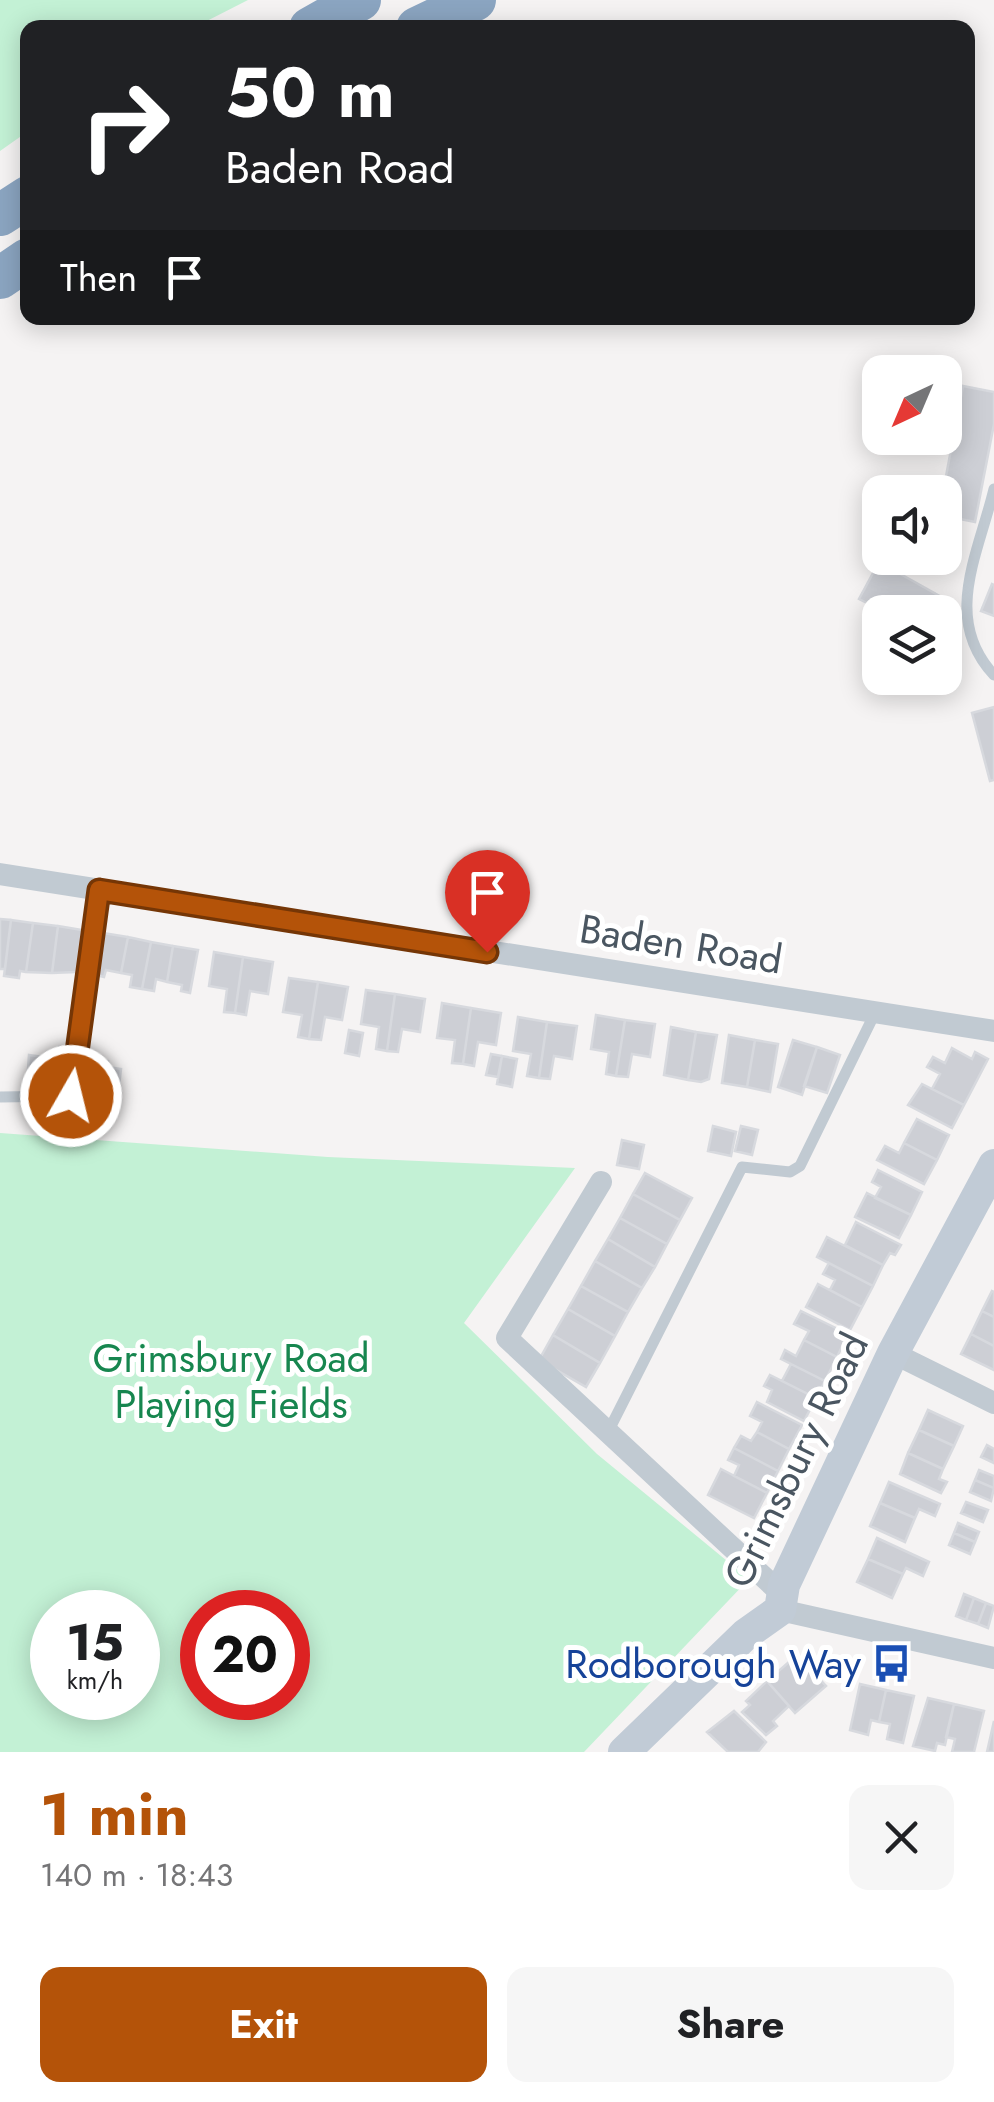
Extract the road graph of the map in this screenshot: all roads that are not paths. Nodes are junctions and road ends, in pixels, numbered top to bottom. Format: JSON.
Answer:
{"nodes":[{"id":1,"x":360,"y":0,"type":"edge"},
{"id":2,"x":475,"y":0,"type":"edge"},
{"id":3,"x":324,"y":20,"type":"edge"},
{"id":4,"x":434,"y":20,"type":"edge"},
{"id":5,"x":994,"y":490,"type":"edge"},
{"id":6,"x":994,"y":675,"type":"edge"},
{"id":7,"x":0,"y":874,"type":"edge"},
{"id":8,"x":99,"y":890,"type":"junction"},
{"id":9,"x":875,"y":1013,"type":"junction"},
{"id":10,"x":994,"y":1032,"type":"edge"},
{"id":11,"x":0,"y":1097,"type":"edge"},
{"id":12,"x":994,"y":1166,"type":"edge"},
{"id":13,"x":601,"y":1182,"type":"dead end"},
{"id":14,"x":893,"y":1353,"type":"junction"},
{"id":15,"x":994,"y":1404,"type":"edge"},
{"id":16,"x":607,"y":1434,"type":"junction"},
{"id":17,"x":781,"y":1602,"type":"junction"},
{"id":18,"x":994,"y":1658,"type":"edge"},
{"id":19,"x":624,"y":1752,"type":"edge"}],
"edges":[{"from":1,"to":3,"type":"highway"},
{"from":2,"to":4,"type":"highway"},
{"from":5,"to":6,"type":"lane"},
{"from":7,"to":8,"type":"street","name":"Baden Road"},
{"from":8,"to":9,"type":"street","name":"Baden Road"},
{"from":8,"to":11,"type":"lane"},
{"from":9,"to":10,"type":"street","name":"Baden Road"},
{"from":9,"to":16,"type":"lane"},
{"from":12,"to":14,"type":"street","name":"Grimsbury Road"},
{"from":13,"to":16,"type":"street"},
{"from":14,"to":15,"type":"street"},
{"from":14,"to":17,"type":"street","name":"Grimsbury Road"},
{"from":16,"to":17,"type":"street"},
{"from":17,"to":18,"type":"street"},
{"from":17,"to":19,"type":"street","name":"Grimsbury Road"}]}
